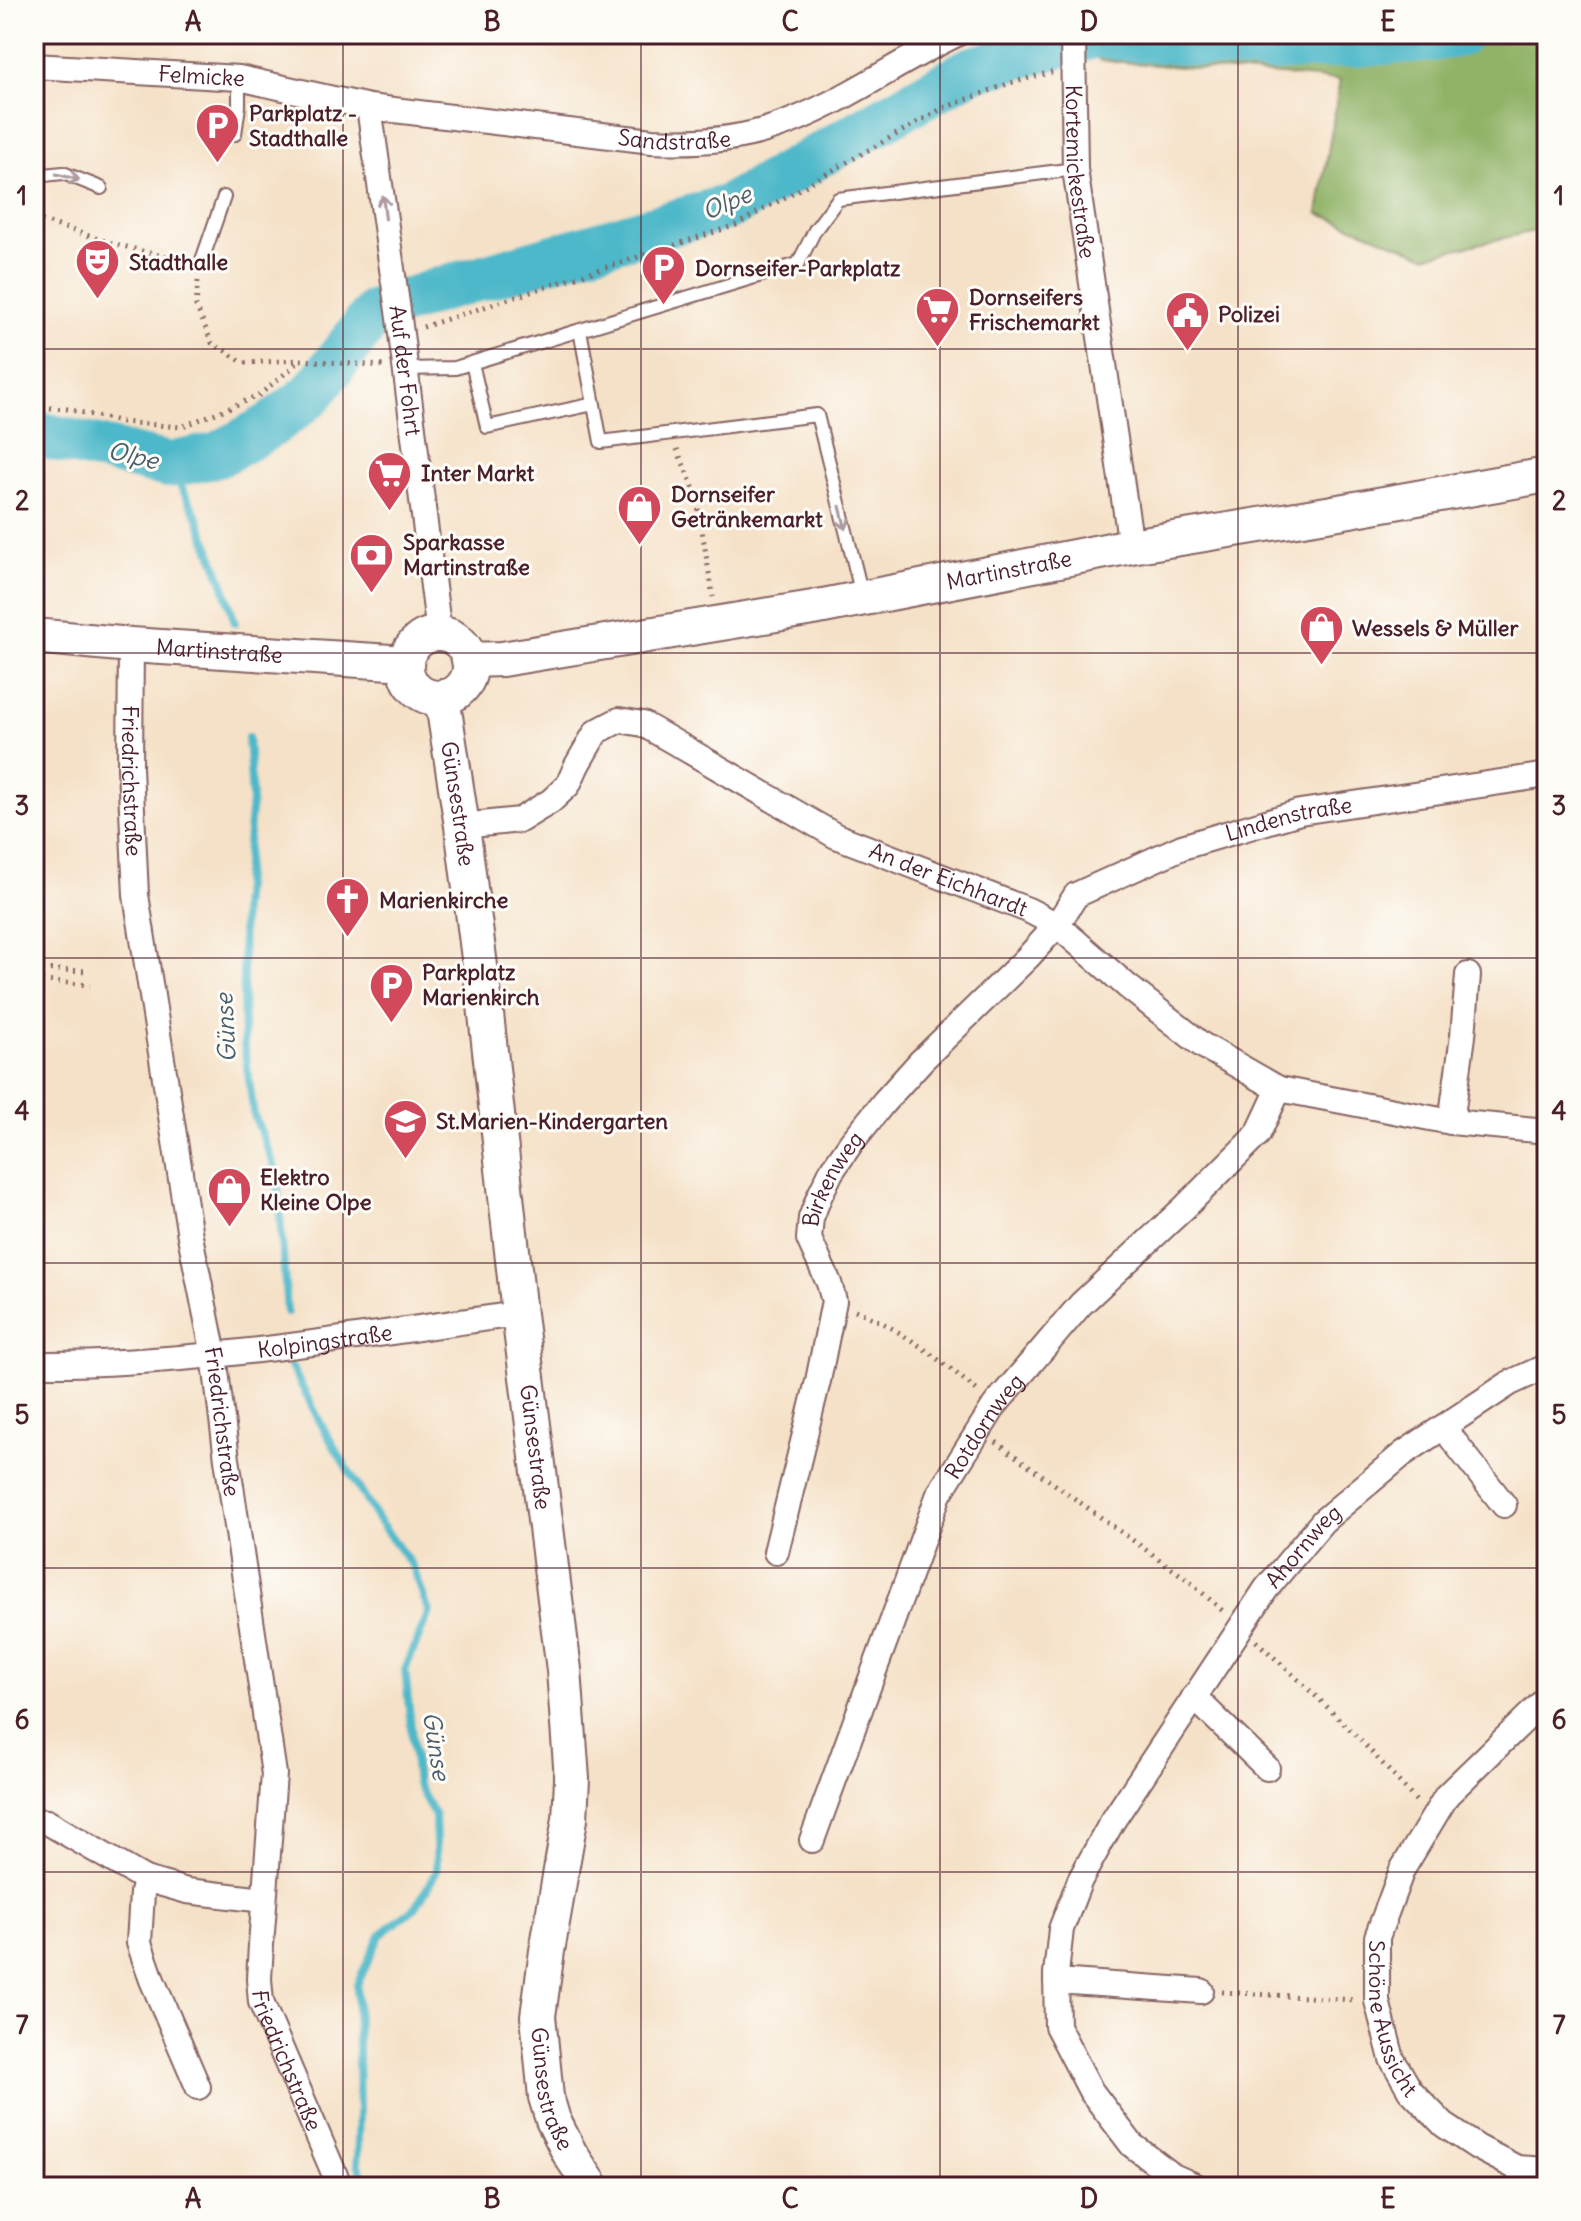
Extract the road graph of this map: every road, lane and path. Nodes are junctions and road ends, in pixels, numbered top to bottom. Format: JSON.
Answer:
{"nodes":[{"id":1,"x":957,"y":34,"type":"edge"},
{"id":2,"x":1073,"y":34,"type":"edge"},
{"id":3,"x":34,"y":66,"type":"edge"},
{"id":4,"x":1072,"y":67,"type":"junction"},
{"id":5,"x":239,"y":78,"type":"junction"},
{"id":6,"x":369,"y":107,"type":"junction"},
{"id":7,"x":235,"y":134,"type":"dead end"},
{"id":8,"x":1075,"y":169,"type":"junction"},
{"id":9,"x":34,"y":176,"type":"edge"},
{"id":10,"x":101,"y":188,"type":"dead end"},
{"id":11,"x":224,"y":197,"type":"dead end"},
{"id":12,"x":34,"y":218,"type":"edge"},
{"id":13,"x":200,"y":266,"type":"junction"},
{"id":14,"x":399,"y":326,"type":"junction"},
{"id":15,"x":580,"y":330,"type":"junction"},
{"id":16,"x":301,"y":360,"type":"junction"},
{"id":17,"x":472,"y":363,"type":"junction"},
{"id":18,"x":360,"y":365,"type":"dead end"},
{"id":19,"x":404,"y":369,"type":"junction"},
{"id":20,"x":594,"y":404,"type":"junction"},
{"id":21,"x":34,"y":407,"type":"edge"},
{"id":22,"x":670,"y":433,"type":"junction"},
{"id":23,"x":1547,"y":475,"type":"edge"},
{"id":24,"x":1131,"y":546,"type":"junction"},
{"id":25,"x":712,"y":593,"type":"dead end"},
{"id":26,"x":863,"y":598,"type":"junction"},
{"id":27,"x":439,"y":634,"type":"junction"},
{"id":28,"x":34,"y":636,"type":"edge"},
{"id":29,"x":131,"y":645,"type":"junction"},
{"id":30,"x":469,"y":660,"type":"junction"},
{"id":31,"x":406,"y":663,"type":"junction"},
{"id":32,"x":442,"y":697,"type":"junction"},
{"id":33,"x":1547,"y":775,"type":"edge"},
{"id":34,"x":462,"y":826,"type":"junction"},
{"id":35,"x":1057,"y":925,"type":"junction"},
{"id":36,"x":34,"y":969,"type":"edge"},
{"id":37,"x":88,"y":971,"type":"dead end"},
{"id":38,"x":1468,"y":975,"type":"dead end"},
{"id":39,"x":34,"y":980,"type":"edge"},
{"id":40,"x":90,"y":985,"type":"dead end"},
{"id":41,"x":1279,"y":1089,"type":"junction"},
{"id":42,"x":1451,"y":1122,"type":"junction"},
{"id":43,"x":1547,"y":1131,"type":"edge"},
{"id":44,"x":834,"y":1301,"type":"junction"},
{"id":45,"x":519,"y":1314,"type":"junction"},
{"id":46,"x":214,"y":1355,"type":"junction"},
{"id":47,"x":34,"y":1364,"type":"edge"},
{"id":48,"x":1545,"y":1370,"type":"edge"},
{"id":49,"x":995,"y":1405,"type":"junction"},
{"id":50,"x":1443,"y":1427,"type":"junction"},
{"id":51,"x":979,"y":1430,"type":"junction"},
{"id":52,"x":1504,"y":1505,"type":"dead end"},
{"id":53,"x":776,"y":1552,"type":"dead end"},
{"id":54,"x":1241,"y":1628,"type":"junction"},
{"id":55,"x":1194,"y":1697,"type":"junction"},
{"id":56,"x":1547,"y":1698,"type":"edge"},
{"id":57,"x":1267,"y":1768,"type":"dead end"},
{"id":58,"x":1432,"y":1820,"type":"junction"},
{"id":59,"x":34,"y":1821,"type":"edge"},
{"id":60,"x":812,"y":1840,"type":"dead end"},
{"id":61,"x":145,"y":1879,"type":"junction"},
{"id":62,"x":264,"y":1900,"type":"junction"},
{"id":63,"x":1056,"y":1981,"type":"junction"},
{"id":64,"x":1201,"y":1991,"type":"joint"},
{"id":65,"x":1377,"y":2001,"type":"junction"},
{"id":66,"x":198,"y":2087,"type":"dead end"},
{"id":67,"x":1547,"y":2170,"type":"edge"},
{"id":68,"x":340,"y":2187,"type":"edge"},
{"id":69,"x":592,"y":2187,"type":"edge"},
{"id":70,"x":1198,"y":2187,"type":"edge"}],
"edges":[{"from":1,"to":6,"type":"street","name":"Sandstraße"},
{"from":2,"to":4,"type":"street","name":"Kortemickestraße"},
{"from":3,"to":5,"type":"street","name":"Felmicke"},
{"from":4,"to":8,"type":"street","name":"Kortemickestraße"},
{"from":4,"to":14,"type":"path"},
{"from":5,"to":6,"type":"street","name":"Felmicke"},
{"from":5,"to":7,"type":"lane"},
{"from":14,"to":6,"type":"street","name":"Auf der Fohrt","one_way":true},
{"from":8,"to":15,"type":"lane"},
{"from":8,"to":24,"type":"street","name":"Kortemickestraße"},
{"from":9,"to":10,"type":"lane","one_way":true},
{"from":11,"to":13,"type":"lane"},
{"from":12,"to":13,"type":"path"},
{"from":13,"to":16,"type":"path"},
{"from":14,"to":19,"type":"street","name":"Auf der Fohrt"},
{"from":15,"to":17,"type":"lane"},
{"from":15,"to":20,"type":"lane"},
{"from":16,"to":18,"type":"path"},
{"from":16,"to":21,"type":"path"},
{"from":17,"to":19,"type":"lane"},
{"from":17,"to":20,"type":"lane"},
{"from":19,"to":27,"type":"street","name":"Auf der Fohrt"},
{"from":20,"to":22,"type":"lane"},
{"from":22,"to":25,"type":"path"},
{"from":22,"to":26,"type":"lane","one_way":true},
{"from":23,"to":24,"type":"street","name":"Martinstraße"},
{"from":24,"to":26,"type":"street","name":"Martinstraße"},
{"from":26,"to":30,"type":"street","name":"Martinstraße"},
{"from":27,"to":30,"type":"street"},
{"from":27,"to":31,"type":"street"},
{"from":28,"to":29,"type":"street","name":"Martinstraße"},
{"from":29,"to":31,"type":"street","name":"Martinstraße"},
{"from":29,"to":46,"type":"street","name":"Friedrichstraße"},
{"from":30,"to":32,"type":"street"},
{"from":31,"to":32,"type":"street"},
{"from":32,"to":34,"type":"street","name":"Günsestraße"},
{"from":33,"to":35,"type":"street","name":"Lindenstraße"},
{"from":34,"to":35,"type":"street","name":"An der Eichhardt"},
{"from":34,"to":45,"type":"street","name":"Günsestraße"},
{"from":35,"to":41,"type":"street","name":"An der Eichhardt"},
{"from":35,"to":44,"type":"street","name":"Birkenweg"},
{"from":36,"to":37,"type":"path"},
{"from":38,"to":42,"type":"street"},
{"from":39,"to":40,"type":"path"},
{"from":41,"to":42,"type":"street","name":"An der Eichhardt"},
{"from":41,"to":49,"type":"street","name":"Rotdornweg"},
{"from":42,"to":43,"type":"street","name":"An der Eichhardt"},
{"from":44,"to":49,"type":"path"},
{"from":44,"to":53,"type":"street"},
{"from":45,"to":46,"type":"street","name":"Kolpingstraße"},
{"from":45,"to":69,"type":"street","name":"Günsestraße"},
{"from":46,"to":47,"type":"street","name":"Kolpingstraße"},
{"from":46,"to":62,"type":"street","name":"Friedrichstraße"},
{"from":48,"to":50,"type":"street","name":"Ahornweg"},
{"from":49,"to":51,"type":"street","name":"Rotdornweg"},
{"from":50,"to":52,"type":"street"},
{"from":50,"to":54,"type":"street","name":"Ahornweg"},
{"from":51,"to":54,"type":"path"},
{"from":51,"to":60,"type":"street","name":"Rotdornweg"},
{"from":54,"to":55,"type":"street","name":"Ahornweg"},
{"from":54,"to":58,"type":"path"},
{"from":55,"to":57,"type":"street"},
{"from":55,"to":63,"type":"street","name":"Ahornweg"},
{"from":56,"to":58,"type":"street","name":"Schöne Aussicht"},
{"from":58,"to":65,"type":"street","name":"Schöne Aussicht"},
{"from":59,"to":61,"type":"street"},
{"from":61,"to":62,"type":"street"},
{"from":61,"to":66,"type":"street"},
{"from":62,"to":68,"type":"street","name":"Friedrichstraße"},
{"from":63,"to":64,"type":"street"},
{"from":63,"to":70,"type":"street","name":"Ahornweg"},
{"from":64,"to":65,"type":"path"},
{"from":65,"to":67,"type":"street","name":"Schöne Aussicht"}]}
